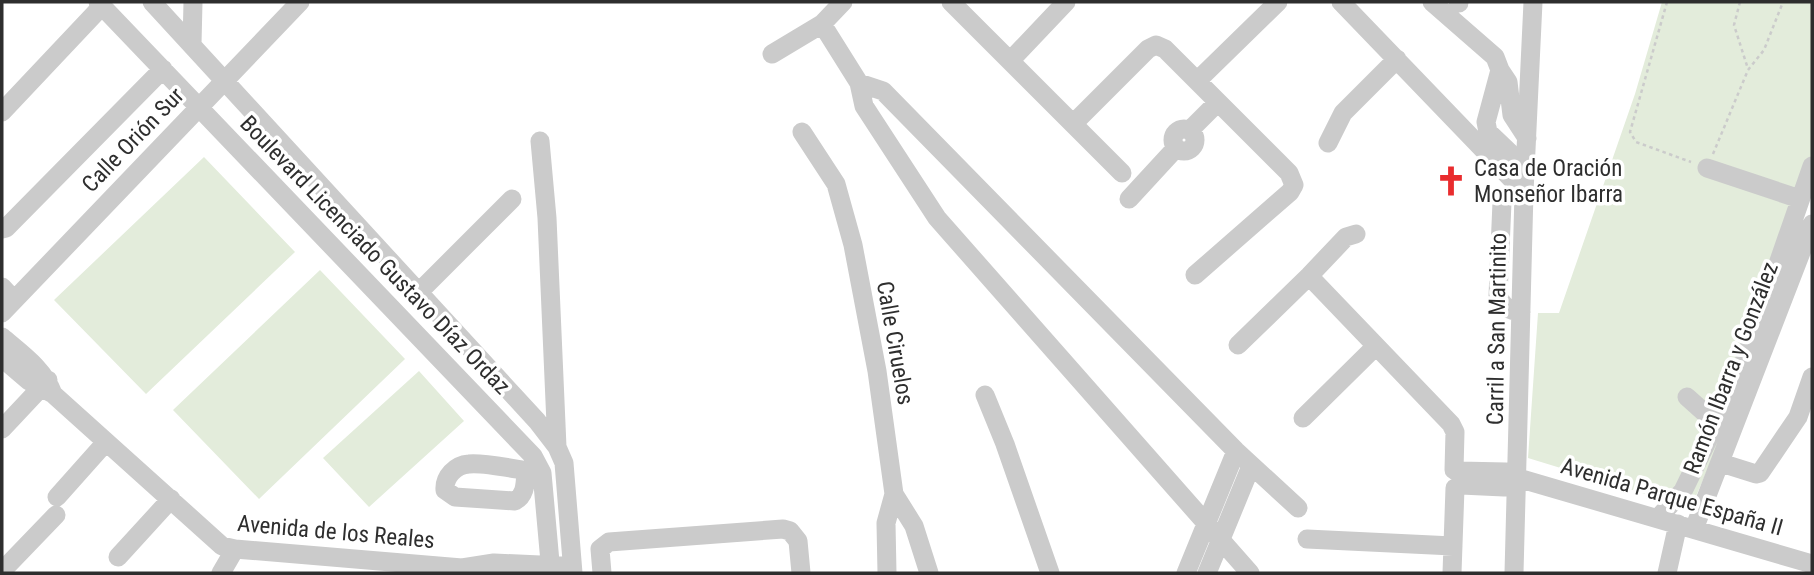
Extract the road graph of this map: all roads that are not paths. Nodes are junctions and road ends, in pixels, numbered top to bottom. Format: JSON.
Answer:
{"nodes":[{"id":1,"x":152,"y":2,"type":"edge"},
{"id":2,"x":193,"y":2,"type":"edge"},
{"id":3,"x":843,"y":2,"type":"edge"},
{"id":4,"x":951,"y":2,"type":"edge"},
{"id":5,"x":1066,"y":2,"type":"edge"},
{"id":6,"x":1278,"y":2,"type":"edge"},
{"id":7,"x":1340,"y":2,"type":"edge"},
{"id":8,"x":1432,"y":2,"type":"edge"},
{"id":9,"x":1459,"y":2,"type":"edge"},
{"id":10,"x":1533,"y":2,"type":"edge"},
{"id":11,"x":100,"y":4,"type":"edge"},
{"id":12,"x":293,"y":4,"type":"edge"},
{"id":13,"x":822,"y":24,"type":"junction"},
{"id":14,"x":1461,"y":26,"type":"junction"},
{"id":15,"x":192,"y":44,"type":"junction"},
{"id":16,"x":772,"y":54,"type":"dead end"},
{"id":17,"x":1397,"y":59,"type":"junction"},
{"id":18,"x":1010,"y":61,"type":"junction"},
{"id":19,"x":163,"y":69,"type":"junction"},
{"id":20,"x":1500,"y":70,"type":"junction"},
{"id":21,"x":224,"y":81,"type":"junction"},
{"id":22,"x":1197,"y":81,"type":"junction"},
{"id":23,"x":859,"y":83,"type":"junction"},
{"id":24,"x":1218,"y":102,"type":"junction"},
{"id":25,"x":200,"y":106,"type":"junction"},
{"id":26,"x":2,"y":112,"type":"edge"},
{"id":27,"x":1489,"y":112,"type":"junction"},
{"id":28,"x":1511,"y":115,"type":"junction"},
{"id":29,"x":1073,"y":124,"type":"junction"},
{"id":30,"x":802,"y":132,"type":"dead end"},
{"id":31,"x":1527,"y":138,"type":"junction"},
{"id":32,"x":540,"y":141,"type":"dead end"},
{"id":33,"x":1328,"y":143,"type":"dead end"},
{"id":34,"x":1812,"y":166,"type":"edge"},
{"id":35,"x":1526,"y":168,"type":"junction"},
{"id":36,"x":1707,"y":168,"type":"road end"},
{"id":37,"x":1122,"y":173,"type":"dead end"},
{"id":38,"x":1524,"y":192,"type":"junction"},
{"id":39,"x":512,"y":199,"type":"dead end"},
{"id":40,"x":1800,"y":199,"type":"junction"},
{"id":41,"x":1129,"y":200,"type":"dead end"},
{"id":42,"x":1502,"y":202,"type":"dead end"},
{"id":43,"x":1812,"y":224,"type":"edge"},
{"id":44,"x":2,"y":229,"type":"edge"},
{"id":45,"x":1356,"y":234,"type":"dead end"},
{"id":46,"x":403,"y":275,"type":"junction"},
{"id":47,"x":1195,"y":275,"type":"dead end"},
{"id":48,"x":1310,"y":276,"type":"junction"},
{"id":49,"x":419,"y":292,"type":"junction"},
{"id":50,"x":381,"y":297,"type":"junction"},
{"id":51,"x":5,"y":303,"type":"edge"},
{"id":52,"x":1521,"y":312,"type":"junction"},
{"id":53,"x":2,"y":337,"type":"edge"},
{"id":54,"x":1238,"y":345,"type":"dead end"},
{"id":55,"x":1376,"y":346,"type":"junction"},
{"id":56,"x":2,"y":358,"type":"edge"},
{"id":57,"x":1812,"y":377,"type":"edge"},
{"id":58,"x":47,"y":388,"type":"junction"},
{"id":59,"x":985,"y":395,"type":"dead end"},
{"id":60,"x":1687,"y":397,"type":"dead end"},
{"id":61,"x":1303,"y":418,"type":"dead end"},
{"id":62,"x":1709,"y":428,"type":"junction"},
{"id":63,"x":2,"y":429,"type":"edge"},
{"id":64,"x":106,"y":442,"type":"junction"},
{"id":65,"x":557,"y":447,"type":"junction"},
{"id":66,"x":1236,"y":451,"type":"junction"},
{"id":67,"x":1721,"y":463,"type":"junction"},
{"id":68,"x":1251,"y":466,"type":"junction"},
{"id":69,"x":1457,"y":478,"type":"junction"},
{"id":70,"x":1518,"y":478,"type":"junction"},
{"id":71,"x":894,"y":494,"type":"junction"},
{"id":72,"x":171,"y":499,"type":"junction"},
{"id":73,"x":1298,"y":508,"type":"dead end"},
{"id":74,"x":1658,"y":518,"type":"junction"},
{"id":75,"x":1207,"y":525,"type":"junction"},
{"id":76,"x":1686,"y":527,"type":"junction"},
{"id":77,"x":1307,"y":539,"type":"dead end"},
{"id":78,"x":1221,"y":541,"type":"junction"},
{"id":79,"x":1453,"y":546,"type":"junction"},
{"id":80,"x":235,"y":549,"type":"junction"},
{"id":81,"x":1812,"y":564,"type":"edge"},
{"id":82,"x":112,"y":566,"type":"edge"},
{"id":83,"x":494,"y":568,"type":"edge"},
{"id":84,"x":551,"y":570,"type":"edge"},
{"id":85,"x":573,"y":570,"type":"edge"},
{"id":86,"x":2,"y":571,"type":"edge"},
{"id":87,"x":468,"y":571,"type":"edge"},
{"id":88,"x":221,"y":573,"type":"edge"},
{"id":89,"x":602,"y":573,"type":"edge"},
{"id":90,"x":801,"y":573,"type":"edge"},
{"id":91,"x":887,"y":573,"type":"edge"},
{"id":92,"x":929,"y":573,"type":"edge"},
{"id":93,"x":1050,"y":573,"type":"edge"},
{"id":94,"x":1186,"y":573,"type":"edge"},
{"id":95,"x":1207,"y":573,"type":"edge"},
{"id":96,"x":1250,"y":573,"type":"edge"},
{"id":97,"x":1452,"y":573,"type":"edge"},
{"id":98,"x":1514,"y":573,"type":"edge"},
{"id":99,"x":1667,"y":573,"type":"edge"}],
"edges":[{"from":1,"to":15,"type":"street","name":"Boulevard Licenciado Gustavo Díaz Ordaz"},
{"from":2,"to":15,"type":"street"},
{"from":3,"to":13,"type":"street"},
{"from":4,"to":18,"type":"street"},
{"from":5,"to":18,"type":"street"},
{"from":6,"to":22,"type":"street"},
{"from":7,"to":17,"type":"street"},
{"from":8,"to":14,"type":"street"},
{"from":9,"to":14,"type":"street"},
{"from":10,"to":31,"type":"street","name":"Carril a San Martinito"},
{"from":11,"to":19,"type":"street","name":"Boulevard Licenciado Gustavo Díaz Ordaz"},
{"from":11,"to":26,"type":"street"},
{"from":12,"to":21,"type":"street","name":"Calle Orión Sur"},
{"from":13,"to":16,"type":"street"},
{"from":13,"to":23,"type":"street"},
{"from":14,"to":20,"type":"street"},
{"from":15,"to":21,"type":"street","name":"Boulevard Licenciado Gustavo Díaz Ordaz"},
{"from":17,"to":33,"type":"street"},
{"from":17,"to":38,"type":"street"},
{"from":18,"to":29,"type":"street"},
{"from":19,"to":25,"type":"street","name":"Boulevard Licenciado Gustavo Díaz Ordaz"},
{"from":19,"to":44,"type":"street"},
{"from":20,"to":27,"type":"street"},
{"from":20,"to":28,"type":"street"},
{"from":21,"to":25,"type":"street","name":"Calle Orión Sur"},
{"from":21,"to":46,"type":"street","name":"Boulevard Licenciado Gustavo Díaz Ordaz"},
{"from":22,"to":24,"type":"street"},
{"from":22,"to":29,"type":"street"},
{"from":23,"to":66,"type":"street"},
{"from":23,"to":75,"type":"street"},
{"from":24,"to":41,"type":"street"},
{"from":24,"to":47,"type":"street"},
{"from":25,"to":50,"type":"street","name":"Boulevard Licenciado Gustavo Díaz Ordaz"},
{"from":25,"to":51,"type":"street","name":"Calle Orión Sur"},
{"from":27,"to":28,"type":"street"},
{"from":27,"to":35,"type":"street"},
{"from":28,"to":31,"type":"street"},
{"from":29,"to":37,"type":"street"},
{"from":30,"to":71,"type":"street","name":"Calle Ciruelos"},
{"from":31,"to":35,"type":"street","name":"Carril a San Martinito"},
{"from":32,"to":65,"type":"street"},
{"from":34,"to":40,"type":"street"},
{"from":35,"to":38,"type":"street","name":"Carril a San Martinito"},
{"from":36,"to":40,"type":"street"},
{"from":38,"to":52,"type":"street","name":"Carril a San Martinito"},
{"from":39,"to":49,"type":"street"},
{"from":40,"to":62,"type":"street"},
{"from":42,"to":52,"type":"street"},
{"from":43,"to":67,"type":"street","name":"Ramón Ibarra y González"},
{"from":45,"to":48,"type":"street"},
{"from":46,"to":49,"type":"street","name":"Boulevard Licenciado Gustavo Díaz Ordaz"},
{"from":46,"to":50,"type":"street"},
{"from":48,"to":54,"type":"street"},
{"from":48,"to":55,"type":"street"},
{"from":49,"to":65,"type":"street","name":"Boulevard Licenciado Gustavo Díaz Ordaz"},
{"from":50,"to":84,"type":"street","name":"Boulevard Licenciado Gustavo Díaz Ordaz"},
{"from":52,"to":70,"type":"street","name":"Carril a San Martinito"},
{"from":53,"to":58,"type":"street","name":"Avenida de los Reales"},
{"from":55,"to":61,"type":"street"},
{"from":55,"to":69,"type":"street"},
{"from":56,"to":58,"type":"street","name":"Avenida de los Reales"},
{"from":57,"to":67,"type":"street"},
{"from":58,"to":63,"type":"street"},
{"from":58,"to":64,"type":"street","name":"Avenida de los Reales"},
{"from":59,"to":93,"type":"street"},
{"from":60,"to":62,"type":"street"},
{"from":62,"to":74,"type":"street"},
{"from":64,"to":72,"type":"street","name":"Avenida de los Reales"},
{"from":64,"to":86,"type":"street"},
{"from":65,"to":85,"type":"street","name":"Boulevard Licenciado Gustavo Díaz Ordaz"},
{"from":66,"to":68,"type":"street"},
{"from":66,"to":75,"type":"street"},
{"from":67,"to":76,"type":"street","name":"Ramón Ibarra y González"},
{"from":68,"to":73,"type":"street"},
{"from":68,"to":78,"type":"street"},
{"from":69,"to":70,"type":"street","name":"Avenida Parque España II"},
{"from":69,"to":79,"type":"street"},
{"from":70,"to":74,"type":"street","name":"Avenida Parque España II"},
{"from":70,"to":98,"type":"street","name":"Carril a San Martinito"},
{"from":71,"to":91,"type":"street","name":"Calle Ciruelos"},
{"from":71,"to":92,"type":"street"},
{"from":72,"to":80,"type":"street","name":"Avenida de los Reales"},
{"from":72,"to":82,"type":"street"},
{"from":74,"to":76,"type":"street","name":"Avenida Parque España II"},
{"from":75,"to":78,"type":"street"},
{"from":75,"to":94,"type":"street"},
{"from":76,"to":81,"type":"street","name":"Avenida Parque España II"},
{"from":76,"to":99,"type":"street","name":"Ramón Ibarra y González"},
{"from":77,"to":79,"type":"street"},
{"from":78,"to":95,"type":"street"},
{"from":78,"to":96,"type":"street"},
{"from":79,"to":97,"type":"street"},
{"from":80,"to":87,"type":"street","name":"Avenida de los Reales"},
{"from":80,"to":88,"type":"street"},
{"from":83,"to":84,"type":"street","name":"Avenida de los Reales"},
{"from":83,"to":87,"type":"street","name":"Avenida de los Reales"},
{"from":84,"to":85,"type":"street","name":"Avenida de los Reales"},
{"from":89,"to":90,"type":"street"}]}
